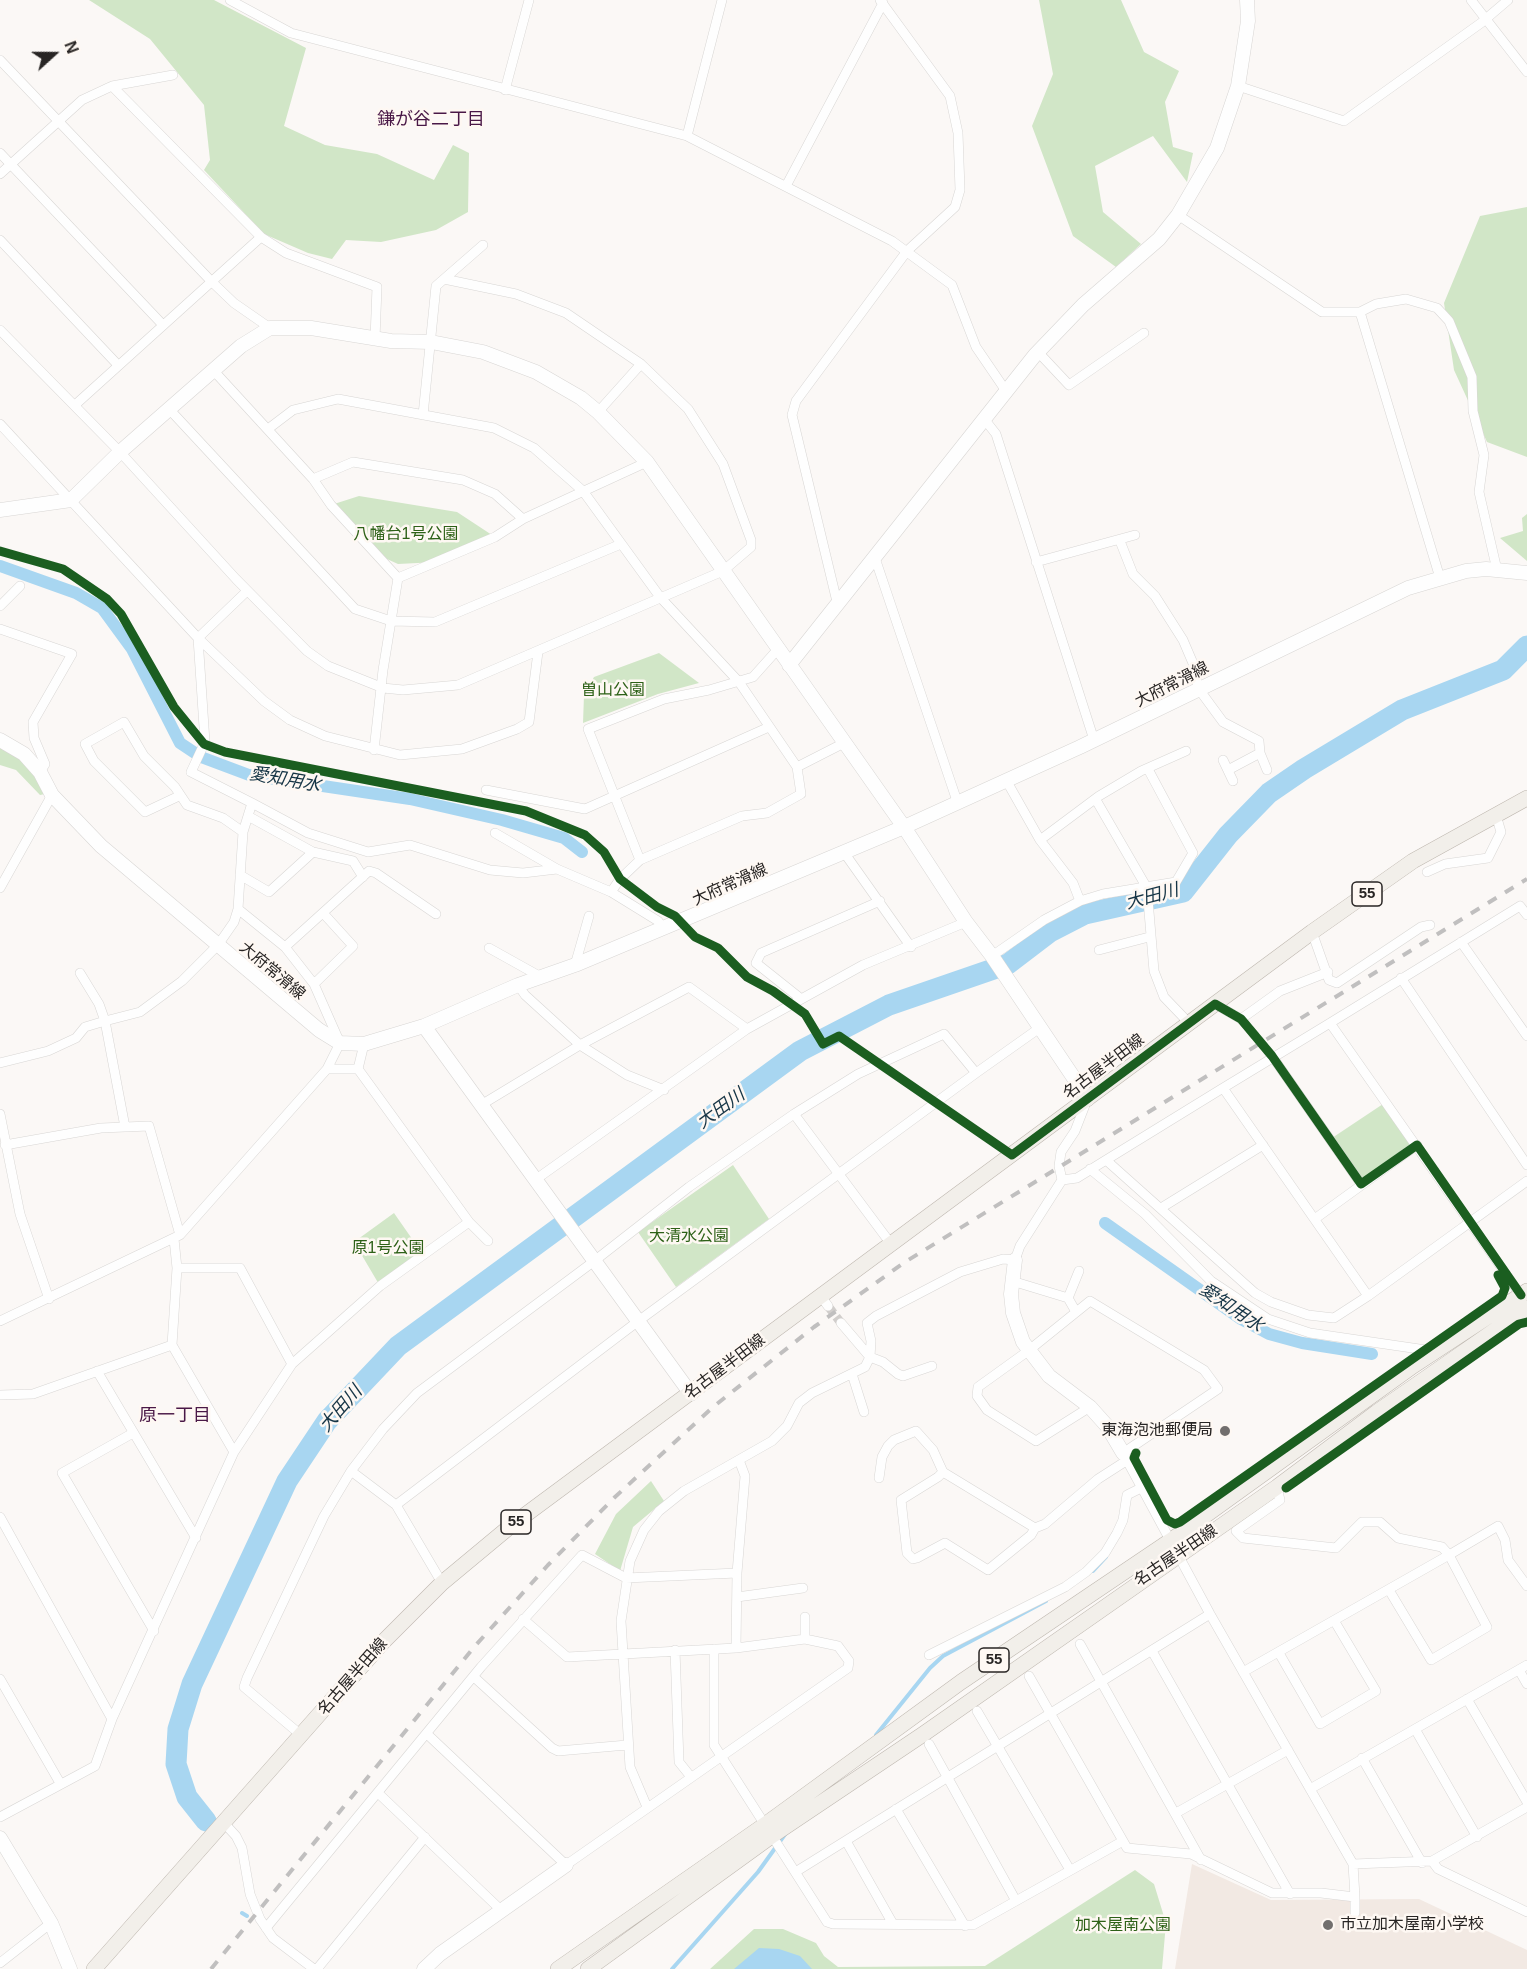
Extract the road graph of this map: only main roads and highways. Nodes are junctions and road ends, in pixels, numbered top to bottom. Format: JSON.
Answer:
{"nodes":[{"id":1,"x":1527,"y":798,"type":"edge"},
{"id":2,"x":1525,"y":1299,"type":"edge"},
{"id":3,"x":1174,"y":1548,"type":"junction"},
{"id":4,"x":770,"y":1829,"type":"junction"},
{"id":5,"x":94,"y":1969,"type":"edge"},
{"id":6,"x":558,"y":1969,"type":"edge"},
{"id":7,"x":588,"y":1969,"type":"edge"}],
"edges":[{"from":1,"to":5,"type":"main road","name":"名古屋半田線","number":"55"},
{"from":2,"to":3,"type":"main road","name":"名古屋半田線","number":"55"},
{"from":2,"to":3,"type":"main road","name":"名古屋半田線","number":"55"},
{"from":3,"to":4,"type":"main road","name":"名古屋半田線","number":"55"},
{"from":4,"to":6,"type":"main road","name":"名古屋半田線","number":"55"},
{"from":4,"to":7,"type":"main road","name":"名古屋半田線","number":"55"}]}
